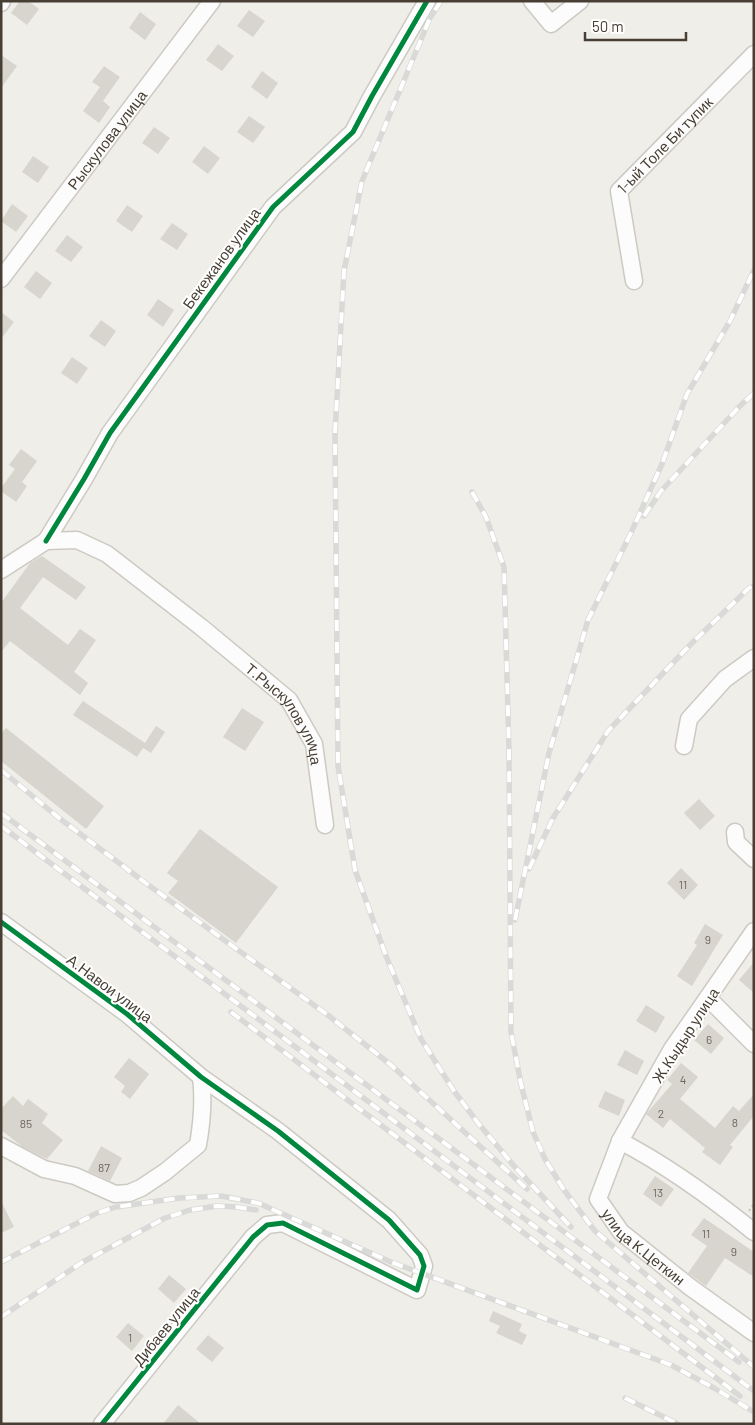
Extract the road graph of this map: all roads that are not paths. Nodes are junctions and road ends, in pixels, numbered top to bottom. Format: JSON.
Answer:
{"nodes":[{"id":1,"x":212,"y":1,"type":"edge"},
{"id":2,"x":427,"y":1,"type":"edge"},
{"id":3,"x":532,"y":1,"type":"edge"},
{"id":4,"x":580,"y":1,"type":"edge"},
{"id":5,"x":754,"y":54,"type":"edge"},
{"id":6,"x":1,"y":279,"type":"edge"},
{"id":7,"x":634,"y":281,"type":"dead end"},
{"id":8,"x":46,"y":541,"type":"junction"},
{"id":9,"x":1,"y":570,"type":"edge"},
{"id":10,"x":754,"y":658,"type":"edge"},
{"id":11,"x":684,"y":746,"type":"dead end"},
{"id":12,"x":325,"y":826,"type":"dead end"},
{"id":13,"x":735,"y":832,"type":"dead end"},
{"id":14,"x":754,"y":859,"type":"edge"},
{"id":15,"x":1,"y":922,"type":"edge"},
{"id":16,"x":754,"y":931,"type":"edge"},
{"id":17,"x":708,"y":998,"type":"junction"},
{"id":18,"x":754,"y":1044,"type":"edge"},
{"id":19,"x":201,"y":1077,"type":"junction"},
{"id":20,"x":620,"y":1141,"type":"junction"},
{"id":21,"x":1,"y":1146,"type":"edge"},
{"id":22,"x":754,"y":1232,"type":"edge"},
{"id":23,"x":249,"y":1243,"type":"joint"},
{"id":24,"x":754,"y":1332,"type":"edge"},
{"id":25,"x":102,"y":1424,"type":"edge"}],
"edges":[{"from":1,"to":6,"type":"street","name":"Рыскулова улица"},
{"from":2,"to":8,"type":"street","name":"Бекежанов улица"},
{"from":3,"to":4,"type":"street"},
{"from":5,"to":7,"type":"street","name":"1-ый Толе Би тупик"},
{"from":8,"to":9,"type":"street","name":"Бекежанов улица"},
{"from":8,"to":12,"type":"street","name":"Т.Рыскулов улица"},
{"from":10,"to":11,"type":"street"},
{"from":13,"to":14,"type":"street"},
{"from":15,"to":19,"type":"street","name":"А.Навои улица"},
{"from":16,"to":17,"type":"street","name":"Ж.Кыдыр улица"},
{"from":17,"to":18,"type":"street"},
{"from":17,"to":20,"type":"street","name":"Ж.Кыдыр улица"},
{"from":19,"to":21,"type":"street"},
{"from":19,"to":23,"type":"street","name":"А.Навои улица"},
{"from":20,"to":22,"type":"street"},
{"from":20,"to":24,"type":"street","name":"улица К.Цеткин"},
{"from":23,"to":25,"type":"street","name":"Дибаев улица"}]}
